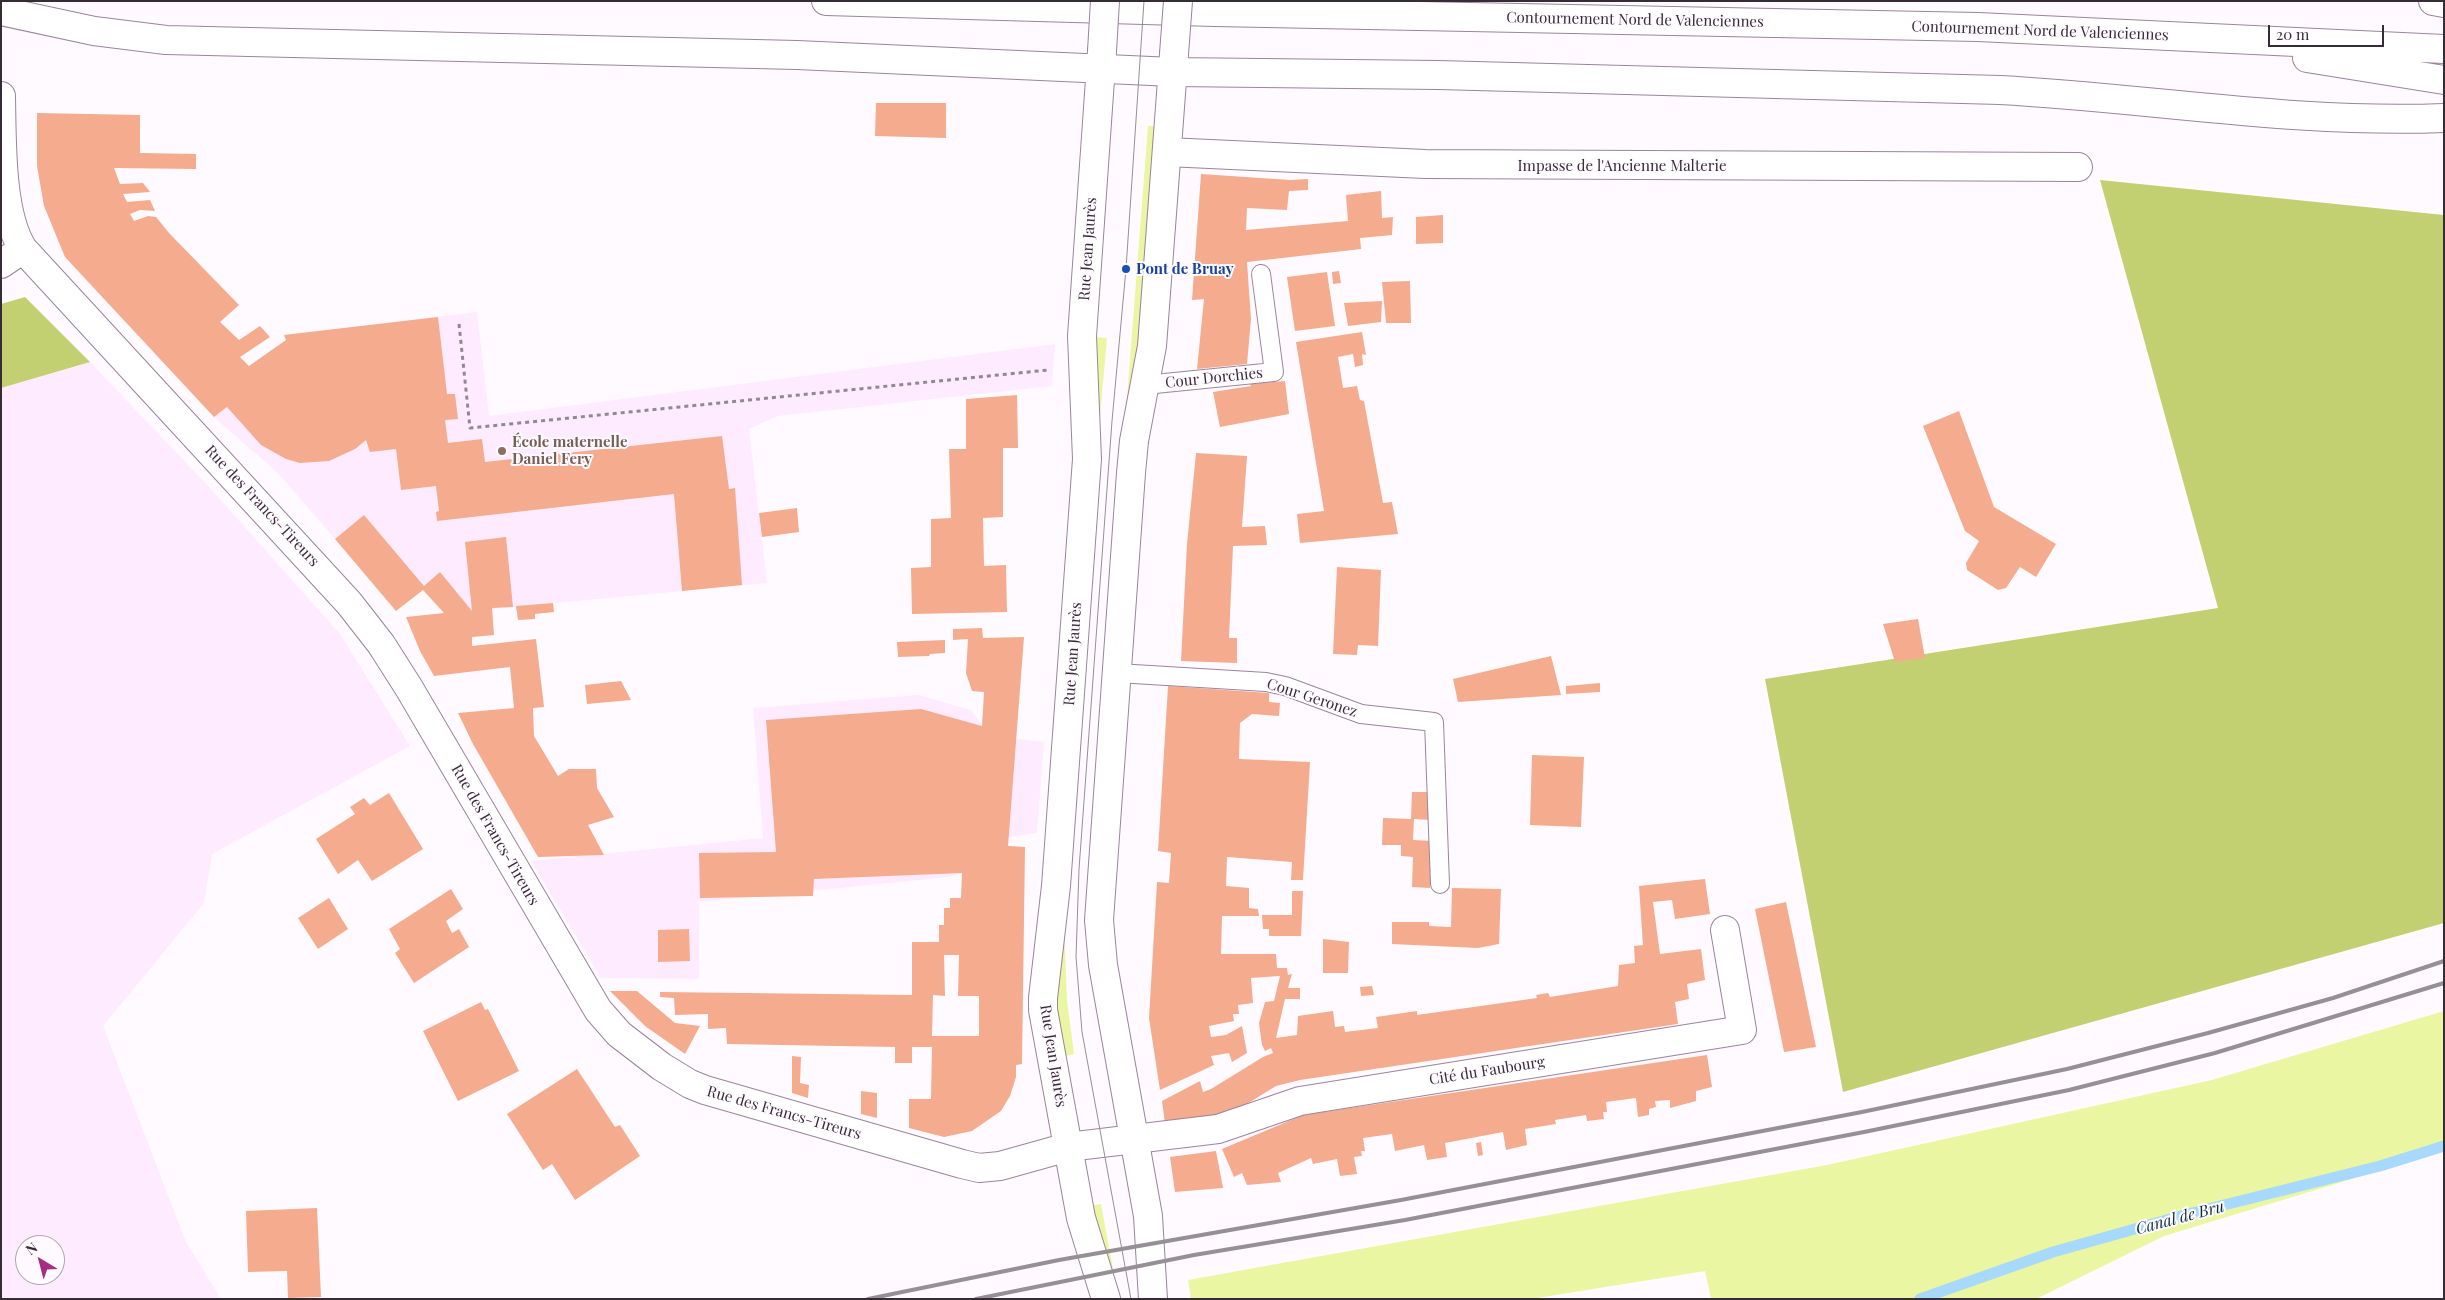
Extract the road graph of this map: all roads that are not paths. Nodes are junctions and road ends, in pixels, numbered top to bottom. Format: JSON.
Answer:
{"nodes":[{"id":1,"x":826,"y":1,"type":"edge"},
{"id":2,"x":1105,"y":1,"type":"edge"},
{"id":3,"x":1178,"y":1,"type":"edge"},
{"id":4,"x":2434,"y":1,"type":"edge"},
{"id":5,"x":2444,"y":3,"type":"edge"},
{"id":6,"x":1,"y":11,"type":"edge"},
{"id":7,"x":2192,"y":38,"type":"junction"},
{"id":8,"x":2444,"y":49,"type":"edge"},
{"id":9,"x":1101,"y":60,"type":"junction"},
{"id":10,"x":1173,"y":63,"type":"junction"},
{"id":11,"x":2444,"y":80,"type":"edge"},
{"id":12,"x":1,"y":96,"type":"edge"},
{"id":13,"x":2444,"y":118,"type":"edge"},
{"id":14,"x":1167,"y":152,"type":"junction"},
{"id":15,"x":2078,"y":167,"type":"dead end"},
{"id":16,"x":23,"y":249,"type":"junction"},
{"id":17,"x":1,"y":264,"type":"edge"},
{"id":18,"x":1261,"y":274,"type":"dead end"},
{"id":19,"x":1145,"y":385,"type":"junction"},
{"id":20,"x":1117,"y":673,"type":"junction"},
{"id":21,"x":1440,"y":884,"type":"dead end"},
{"id":22,"x":1725,"y":930,"type":"dead end"},
{"id":23,"x":1135,"y":1139,"type":"junction"},
{"id":24,"x":1068,"y":1146,"type":"junction"},
{"id":25,"x":1106,"y":1299,"type":"edge"},
{"id":26,"x":1153,"y":1299,"type":"edge"}],
"edges":[{"from":1,"to":7,"type":"main road","name":"Contournement Nord de Valenciennes"},
{"from":2,"to":9,"type":"main road","name":"Rue Jean Jaurès","bridge":true},
{"from":3,"to":10,"type":"main road","bridge":true},
{"from":4,"to":5,"type":"main road"},
{"from":6,"to":9,"type":"main road"},
{"from":7,"to":8,"type":"main road","name":"Contournement Nord de Valenciennes"},
{"from":7,"to":11,"type":"main road"},
{"from":9,"to":10,"type":"main road"},
{"from":9,"to":24,"type":"main road","name":"Rue Jean Jaurès"},
{"from":10,"to":13,"type":"main road"},
{"from":10,"to":14,"type":"main road"},
{"from":12,"to":16,"type":"main road","name":"Rue des Francs-Tireurs"},
{"from":14,"to":15,"type":"main road","name":"Impasse de l'Ancienne Malterie"},
{"from":14,"to":19,"type":"main road"},
{"from":16,"to":17,"type":"main road"},
{"from":16,"to":24,"type":"main road","name":"Rue des Francs-Tireurs"},
{"from":18,"to":19,"type":"lane","name":"Cour Dorchies"},
{"from":19,"to":20,"type":"main road"},
{"from":20,"to":21,"type":"lane","name":"Cour Geronez"},
{"from":20,"to":23,"type":"main road"},
{"from":22,"to":23,"type":"main road","name":"Cité du Faubourg"},
{"from":23,"to":24,"type":"main road","name":"Rue des Francs-Tireurs"},
{"from":23,"to":26,"type":"main road"},
{"from":24,"to":25,"type":"main road","name":"Rue Jean Jaurès"}]}
